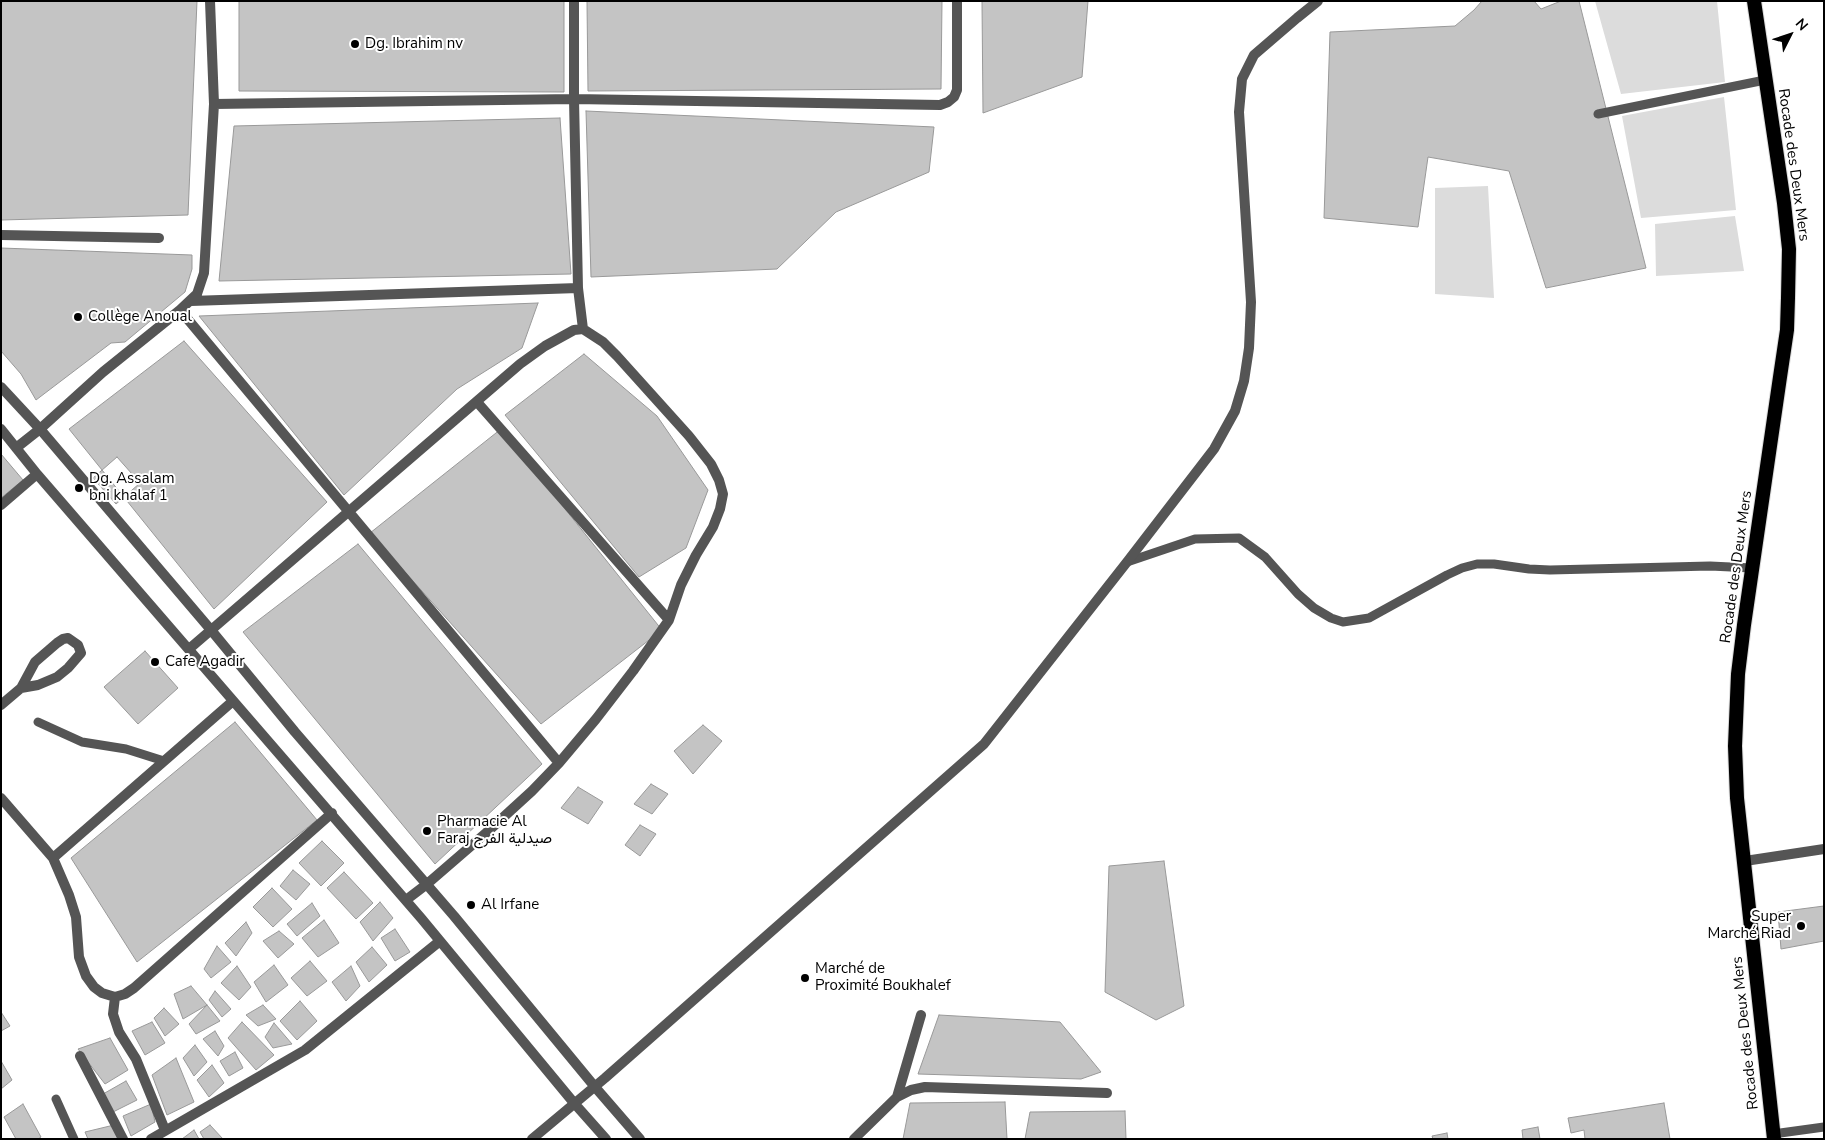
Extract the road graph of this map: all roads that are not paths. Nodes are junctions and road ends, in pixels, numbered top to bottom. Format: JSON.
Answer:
{"nodes":[{"id":1,"x":210,"y":1,"type":"edge"},
{"id":2,"x":574,"y":1,"type":"edge"},
{"id":3,"x":957,"y":1,"type":"edge"},
{"id":4,"x":1318,"y":1,"type":"edge"},
{"id":5,"x":1754,"y":1,"type":"edge"},
{"id":6,"x":1765,"y":80,"type":"junction"},
{"id":7,"x":574,"y":99,"type":"junction"},
{"id":8,"x":214,"y":104,"type":"junction"},
{"id":9,"x":1598,"y":114,"type":"dead end"},
{"id":10,"x":1,"y":235,"type":"edge"},
{"id":11,"x":159,"y":238,"type":"dead end"},
{"id":12,"x":578,"y":288,"type":"junction"},
{"id":13,"x":191,"y":301,"type":"junction"},
{"id":14,"x":180,"y":310,"type":"junction"},
{"id":15,"x":583,"y":329,"type":"junction"},
{"id":16,"x":1,"y":387,"type":"edge"},
{"id":17,"x":477,"y":402,"type":"junction"},
{"id":18,"x":1,"y":429,"type":"edge"},
{"id":19,"x":40,"y":429,"type":"junction"},
{"id":20,"x":16,"y":448,"type":"junction"},
{"id":21,"x":37,"y":474,"type":"junction"},
{"id":22,"x":1,"y":505,"type":"edge"},
{"id":23,"x":349,"y":512,"type":"junction"},
{"id":24,"x":1127,"y":562,"type":"junction"},
{"id":25,"x":1752,"y":568,"type":"junction"},
{"id":26,"x":669,"y":620,"type":"junction"},
{"id":27,"x":211,"y":630,"type":"junction"},
{"id":28,"x":189,"y":649,"type":"junction"},
{"id":29,"x":20,"y":688,"type":"junction"},
{"id":30,"x":233,"y":701,"type":"junction"},
{"id":31,"x":1,"y":705,"type":"edge"},
{"id":32,"x":38,"y":722,"type":"dead end"},
{"id":33,"x":164,"y":761,"type":"junction"},
{"id":34,"x":559,"y":762,"type":"junction"},
{"id":35,"x":1,"y":798,"type":"edge"},
{"id":36,"x":332,"y":813,"type":"junction"},
{"id":37,"x":1824,"y":849,"type":"edge"},
{"id":38,"x":53,"y":858,"type":"junction"},
{"id":39,"x":1745,"y":861,"type":"junction"},
{"id":40,"x":427,"y":884,"type":"junction"},
{"id":41,"x":406,"y":900,"type":"junction"},
{"id":42,"x":440,"y":941,"type":"junction"},
{"id":43,"x":115,"y":997,"type":"junction"},
{"id":44,"x":921,"y":1015,"type":"dead end"},
{"id":45,"x":80,"y":1056,"type":"dead end"},
{"id":46,"x":595,"y":1087,"type":"junction"},
{"id":47,"x":1107,"y":1093,"type":"dead end"},
{"id":48,"x":897,"y":1096,"type":"junction"},
{"id":49,"x":56,"y":1099,"type":"dead end"},
{"id":50,"x":574,"y":1103,"type":"junction"},
{"id":51,"x":1824,"y":1127,"type":"edge"},
{"id":52,"x":165,"y":1130,"type":"junction"},
{"id":53,"x":1773,"y":1136,"type":"edge"},
{"id":54,"x":74,"y":1139,"type":"edge"},
{"id":55,"x":123,"y":1139,"type":"edge"},
{"id":56,"x":151,"y":1139,"type":"edge"},
{"id":57,"x":532,"y":1139,"type":"edge"},
{"id":58,"x":606,"y":1139,"type":"edge"},
{"id":59,"x":640,"y":1139,"type":"edge"},
{"id":60,"x":854,"y":1139,"type":"edge"}],
"edges":[{"from":1,"to":8,"type":"street"},
{"from":2,"to":7,"type":"street"},
{"from":3,"to":7,"type":"street"},
{"from":4,"to":24,"type":"street"},
{"from":5,"to":6,"type":"highway","name":"Rocade des Deux Mers"},
{"from":6,"to":9,"type":"lane"},
{"from":6,"to":25,"type":"highway","name":"Rocade des Deux Mers"},
{"from":7,"to":8,"type":"street"},
{"from":7,"to":12,"type":"street"},
{"from":8,"to":13,"type":"street"},
{"from":10,"to":11,"type":"street"},
{"from":12,"to":13,"type":"street"},
{"from":12,"to":15,"type":"street"},
{"from":13,"to":14,"type":"street"},
{"from":14,"to":19,"type":"street"},
{"from":14,"to":23,"type":"street"},
{"from":15,"to":17,"type":"street"},
{"from":15,"to":26,"type":"street"},
{"from":16,"to":19,"type":"street"},
{"from":17,"to":23,"type":"street"},
{"from":17,"to":26,"type":"street"},
{"from":18,"to":20,"type":"street"},
{"from":19,"to":20,"type":"street"},
{"from":19,"to":27,"type":"street"},
{"from":20,"to":21,"type":"street"},
{"from":21,"to":22,"type":"street"},
{"from":21,"to":28,"type":"street"},
{"from":23,"to":27,"type":"street"},
{"from":23,"to":34,"type":"street"},
{"from":24,"to":25,"type":"lane"},
{"from":24,"to":46,"type":"street"},
{"from":25,"to":39,"type":"highway","name":"Rocade des Deux Mers"},
{"from":26,"to":34,"type":"street"},
{"from":27,"to":28,"type":"street"},
{"from":27,"to":40,"type":"street"},
{"from":28,"to":30,"type":"street"},
{"from":29,"to":29,"type":"street"},
{"from":29,"to":31,"type":"street"},
{"from":30,"to":33,"type":"street"},
{"from":30,"to":36,"type":"street"},
{"from":32,"to":33,"type":"lane"},
{"from":33,"to":38,"type":"street"},
{"from":34,"to":40,"type":"street"},
{"from":35,"to":38,"type":"street"},
{"from":36,"to":41,"type":"street"},
{"from":36,"to":43,"type":"street"},
{"from":37,"to":39,"type":"street"},
{"from":38,"to":43,"type":"street"},
{"from":39,"to":53,"type":"highway","name":"Rocade des Deux Mers"},
{"from":40,"to":41,"type":"street"},
{"from":40,"to":46,"type":"street"},
{"from":41,"to":42,"type":"street"},
{"from":42,"to":50,"type":"street"},
{"from":42,"to":52,"type":"street"},
{"from":43,"to":52,"type":"street"},
{"from":44,"to":48,"type":"street"},
{"from":45,"to":55,"type":"street"},
{"from":46,"to":50,"type":"street"},
{"from":46,"to":59,"type":"street"},
{"from":47,"to":48,"type":"street"},
{"from":48,"to":60,"type":"street"},
{"from":49,"to":54,"type":"lane"},
{"from":50,"to":57,"type":"street"},
{"from":50,"to":58,"type":"street"},
{"from":51,"to":53,"type":"lane"},
{"from":52,"to":56,"type":"street"}]}
